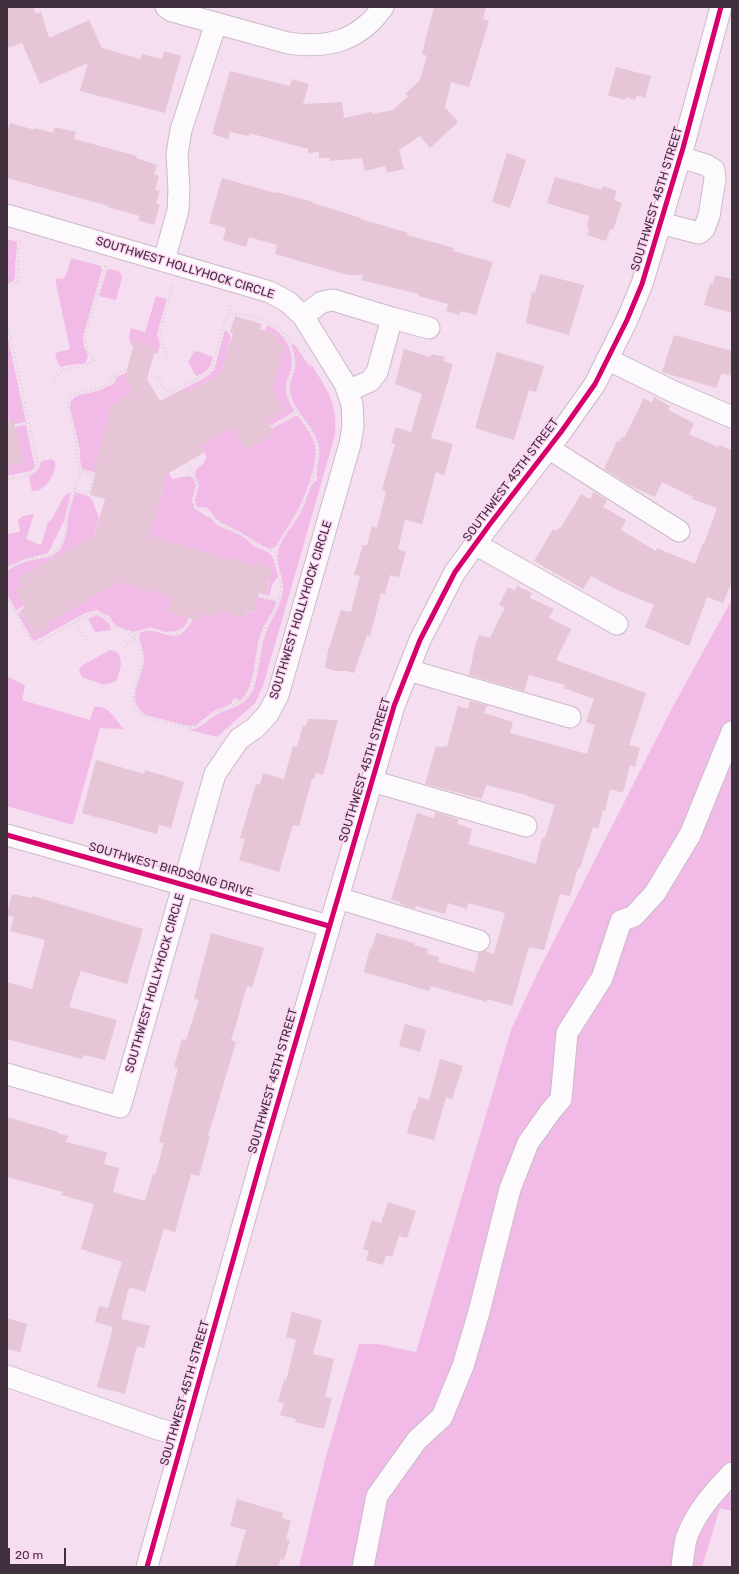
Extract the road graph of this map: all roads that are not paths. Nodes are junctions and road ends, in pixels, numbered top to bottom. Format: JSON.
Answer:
{"nodes":[{"id":1,"x":166,"y":7,"type":"edge"},
{"id":2,"x":383,"y":7,"type":"edge"},
{"id":3,"x":721,"y":7,"type":"edge"},
{"id":4,"x":216,"y":23,"type":"junction"},
{"id":5,"x":680,"y":157,"type":"junction"},
{"id":6,"x":7,"y":215,"type":"edge"},
{"id":7,"x":660,"y":222,"type":"junction"},
{"id":8,"x":164,"y":261,"type":"junction"},
{"id":9,"x":303,"y":316,"type":"junction"},
{"id":10,"x":392,"y":318,"type":"junction"},
{"id":11,"x":429,"y":328,"type":"dead end"},
{"id":12,"x":607,"y":359,"type":"junction"},
{"id":13,"x":348,"y":391,"type":"junction"},
{"id":14,"x":732,"y":418,"type":"edge"},
{"id":15,"x":548,"y":448,"type":"junction"},
{"id":16,"x":679,"y":531,"type":"dead end"},
{"id":17,"x":475,"y":544,"type":"junction"},
{"id":18,"x":617,"y":624,"type":"dead end"},
{"id":19,"x":408,"y":670,"type":"junction"},
{"id":20,"x":570,"y":717,"type":"dead end"},
{"id":21,"x":732,"y":732,"type":"edge"},
{"id":22,"x":372,"y":781,"type":"junction"},
{"id":23,"x":526,"y":826,"type":"dead end"},
{"id":24,"x":7,"y":834,"type":"edge"},
{"id":25,"x":184,"y":884,"type":"junction"},
{"id":26,"x":338,"y":898,"type":"junction"},
{"id":27,"x":329,"y":926,"type":"junction"},
{"id":28,"x":479,"y":941,"type":"dead end"},
{"id":29,"x":7,"y":1074,"type":"edge"},
{"id":30,"x":7,"y":1376,"type":"edge"},
{"id":31,"x":184,"y":1436,"type":"junction"},
{"id":32,"x":732,"y":1473,"type":"edge"},
{"id":33,"x":147,"y":1567,"type":"edge"},
{"id":34,"x":363,"y":1567,"type":"edge"},
{"id":35,"x":682,"y":1567,"type":"edge"}],
"edges":[{"from":1,"to":4,"type":"street"},
{"from":2,"to":4,"type":"street"},
{"from":3,"to":5,"type":"street","name":"SOUTHWEST 45TH STREET"},
{"from":4,"to":8,"type":"street"},
{"from":5,"to":7,"type":"street","name":"SOUTHWEST 45TH STREET"},
{"from":5,"to":7,"type":"street"},
{"from":6,"to":8,"type":"street","name":"SOUTHWEST HOLLYHOCK CIRCLE"},
{"from":7,"to":12,"type":"street","name":"SOUTHWEST 45TH STREET"},
{"from":8,"to":9,"type":"street","name":"SOUTHWEST HOLLYHOCK CIRCLE"},
{"from":9,"to":10,"type":"street"},
{"from":9,"to":13,"type":"street","name":"SOUTHWEST HOLLYHOCK CIRCLE"},
{"from":10,"to":11,"type":"street"},
{"from":10,"to":13,"type":"street"},
{"from":12,"to":14,"type":"street"},
{"from":12,"to":15,"type":"street","name":"SOUTHWEST 45TH STREET"},
{"from":13,"to":25,"type":"street","name":"SOUTHWEST HOLLYHOCK CIRCLE"},
{"from":15,"to":16,"type":"street"},
{"from":15,"to":17,"type":"street","name":"SOUTHWEST 45TH STREET"},
{"from":17,"to":18,"type":"street"},
{"from":17,"to":19,"type":"street","name":"SOUTHWEST 45TH STREET"},
{"from":19,"to":20,"type":"street"},
{"from":19,"to":22,"type":"street","name":"SOUTHWEST 45TH STREET"},
{"from":21,"to":34,"type":"street"},
{"from":22,"to":23,"type":"street"},
{"from":22,"to":26,"type":"street","name":"SOUTHWEST 45TH STREET"},
{"from":24,"to":25,"type":"street","name":"SOUTHWEST BIRDSONG DRIVE"},
{"from":25,"to":27,"type":"street","name":"SOUTHWEST BIRDSONG DRIVE"},
{"from":25,"to":29,"type":"street","name":"SOUTHWEST HOLLYHOCK CIRCLE"},
{"from":26,"to":27,"type":"street","name":"SOUTHWEST 45TH STREET"},
{"from":26,"to":28,"type":"street"},
{"from":27,"to":31,"type":"street","name":"SOUTHWEST 45TH STREET"},
{"from":30,"to":31,"type":"street"},
{"from":31,"to":33,"type":"street","name":"SOUTHWEST 45TH STREET"},
{"from":32,"to":35,"type":"street"}]}
